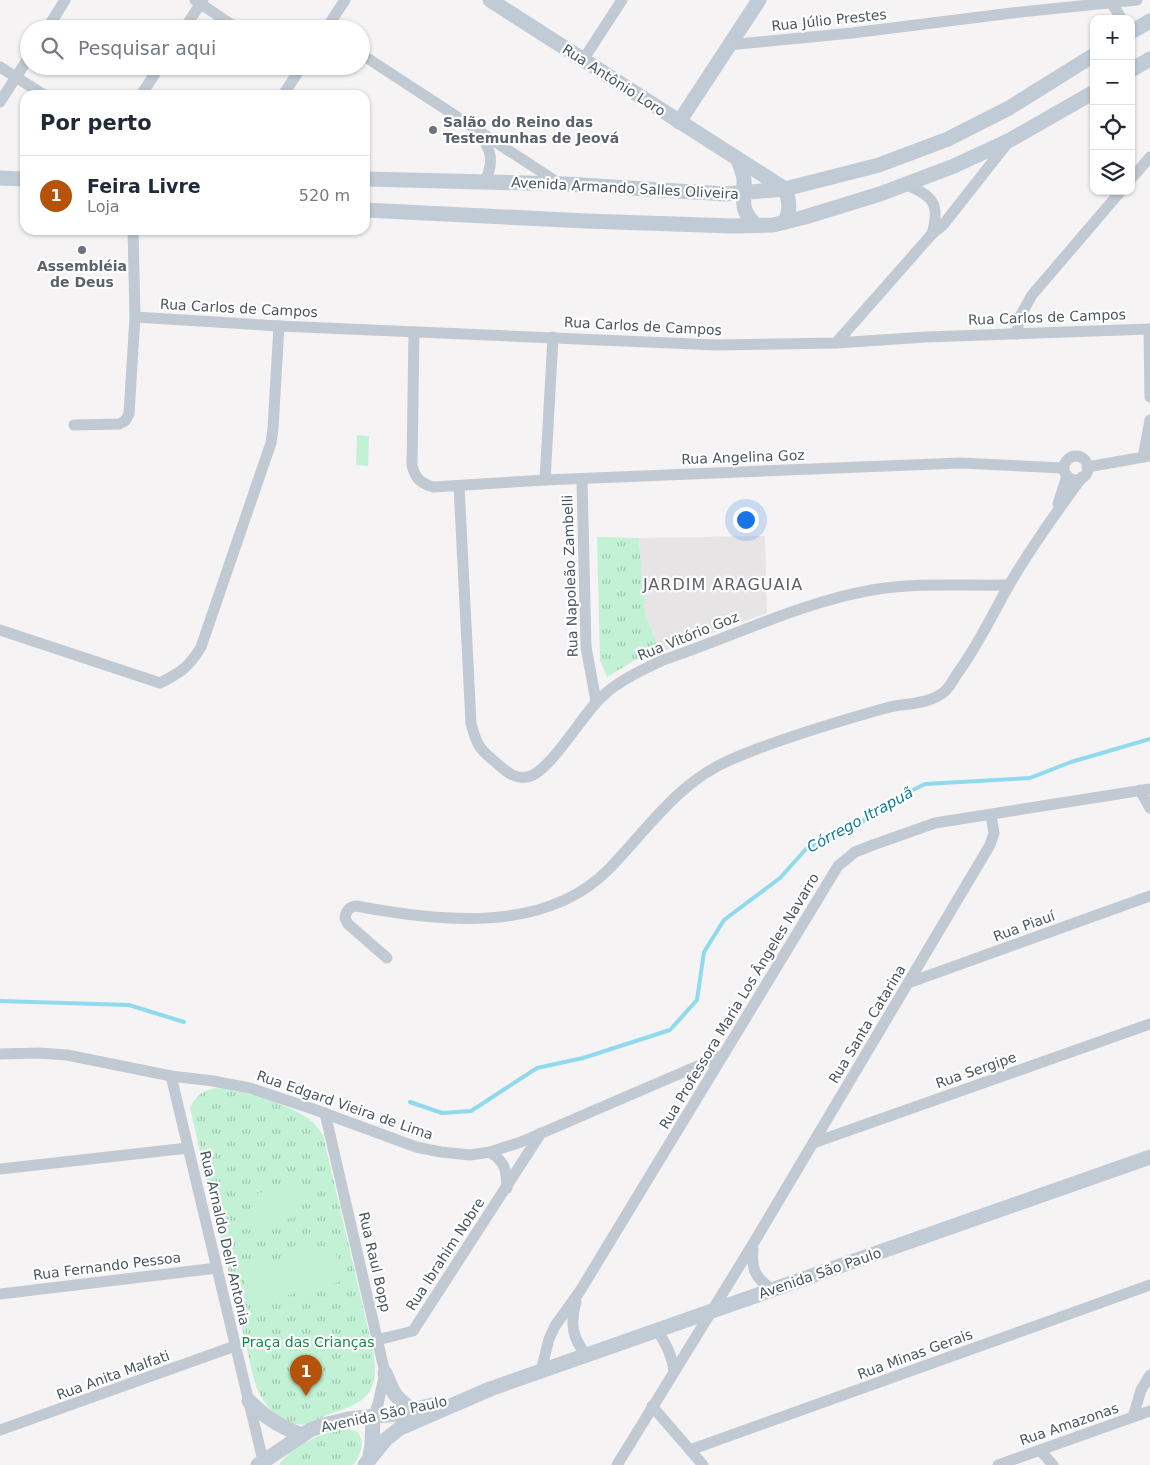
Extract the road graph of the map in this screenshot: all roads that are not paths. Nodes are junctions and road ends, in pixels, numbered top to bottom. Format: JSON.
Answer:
{"nodes":[{"id":1,"x":65,"y":0,"type":"edge"},
{"id":2,"x":345,"y":0,"type":"edge"},
{"id":3,"x":490,"y":0,"type":"edge"},
{"id":4,"x":622,"y":0,"type":"edge"},
{"id":5,"x":759,"y":0,"type":"edge"},
{"id":6,"x":1137,"y":0,"type":"edge"},
{"id":7,"x":199,"y":1,"type":"edge"},
{"id":8,"x":1111,"y":4,"type":"junction"},
{"id":9,"x":1119,"y":15,"type":"edge"},
{"id":10,"x":53,"y":20,"type":"edge"},
{"id":11,"x":189,"y":20,"type":"edge"},
{"id":12,"x":225,"y":20,"type":"edge"},
{"id":13,"x":332,"y":20,"type":"edge"},
{"id":14,"x":1150,"y":21,"type":"edge"},
{"id":15,"x":1135,"y":30,"type":"edge"},
{"id":16,"x":729,"y":45,"type":"junction"},
{"id":17,"x":1090,"y":57,"type":"edge"},
{"id":18,"x":1150,"y":59,"type":"edge"},
{"id":19,"x":370,"y":60,"type":"edge"},
{"id":20,"x":583,"y":60,"type":"junction"},
{"id":21,"x":0,"y":67,"type":"edge"},
{"id":22,"x":1135,"y":68,"type":"edge"},
{"id":23,"x":20,"y":71,"type":"edge"},
{"id":24,"x":154,"y":75,"type":"edge"},
{"id":25,"x":294,"y":75,"type":"edge"},
{"id":26,"x":16,"y":77,"type":"junction"},
{"id":27,"x":36,"y":90,"type":"edge"},
{"id":28,"x":144,"y":90,"type":"edge"},
{"id":29,"x":286,"y":90,"type":"edge"},
{"id":30,"x":1090,"y":94,"type":"edge"},
{"id":31,"x":0,"y":102,"type":"edge"},
{"id":32,"x":679,"y":122,"type":"junction"},
{"id":33,"x":479,"y":132,"type":"junction"},
{"id":34,"x":1010,"y":140,"type":"junction"},
{"id":35,"x":1150,"y":157,"type":"edge"},
{"id":36,"x":738,"y":160,"type":"junction"},
{"id":37,"x":1135,"y":174,"type":"edge"},
{"id":38,"x":0,"y":178,"type":"edge"},
{"id":39,"x":20,"y":179,"type":"edge"},
{"id":40,"x":370,"y":179,"type":"edge"},
{"id":41,"x":485,"y":182,"type":"junction"},
{"id":42,"x":560,"y":184,"type":"junction"},
{"id":43,"x":904,"y":184,"type":"junction"},
{"id":44,"x":785,"y":189,"type":"junction"},
{"id":45,"x":743,"y":194,"type":"junction"},
{"id":46,"x":1118,"y":195,"type":"edge"},
{"id":47,"x":370,"y":210,"type":"edge"},
{"id":48,"x":785,"y":222,"type":"junction"},
{"id":49,"x":756,"y":225,"type":"junction"},
{"id":50,"x":932,"y":234,"type":"junction"},
{"id":51,"x":133,"y":235,"type":"edge"},
{"id":52,"x":135,"y":317,"type":"junction"},
{"id":53,"x":279,"y":326,"type":"junction"},
{"id":54,"x":1150,"y":329,"type":"edge"},
{"id":55,"x":414,"y":332,"type":"junction"},
{"id":56,"x":1017,"y":334,"type":"junction"},
{"id":57,"x":553,"y":337,"type":"junction"},
{"id":58,"x":836,"y":343,"type":"junction"},
{"id":59,"x":1150,"y":397,"type":"edge"},
{"id":60,"x":1150,"y":420,"type":"edge"},
{"id":61,"x":74,"y":425,"type":"dead end"},
{"id":62,"x":1146,"y":457,"type":"edge"},
{"id":63,"x":1065,"y":472,"type":"junction"},
{"id":64,"x":1085,"y":472,"type":"junction"},
{"id":65,"x":582,"y":479,"type":"junction"},
{"id":66,"x":546,"y":480,"type":"junction"},
{"id":67,"x":459,"y":486,"type":"junction"},
{"id":68,"x":1056,"y":513,"type":"junction"},
{"id":69,"x":1009,"y":586,"type":"junction"},
{"id":70,"x":0,"y":630,"type":"edge"},
{"id":71,"x":596,"y":702,"type":"junction"},
{"id":72,"x":1145,"y":790,"type":"edge"},
{"id":73,"x":1150,"y":808,"type":"edge"},
{"id":74,"x":991,"y":815,"type":"junction"},
{"id":75,"x":1150,"y":896,"type":"edge"},
{"id":76,"x":387,"y":958,"type":"dead end"},
{"id":77,"x":908,"y":983,"type":"junction"},
{"id":78,"x":1150,"y":1024,"type":"edge"},
{"id":79,"x":0,"y":1054,"type":"edge"},
{"id":80,"x":723,"y":1055,"type":"junction"},
{"id":81,"x":170,"y":1076,"type":"junction"},
{"id":82,"x":325,"y":1114,"type":"junction"},
{"id":83,"x":542,"y":1133,"type":"junction"},
{"id":84,"x":813,"y":1143,"type":"junction"},
{"id":85,"x":188,"y":1148,"type":"junction"},
{"id":86,"x":490,"y":1152,"type":"junction"},
{"id":87,"x":1150,"y":1157,"type":"edge"},
{"id":88,"x":0,"y":1169,"type":"edge"},
{"id":89,"x":507,"y":1188,"type":"junction"},
{"id":90,"x":754,"y":1244,"type":"junction"},
{"id":91,"x":217,"y":1268,"type":"junction"},
{"id":92,"x":1150,"y":1285,"type":"edge"},
{"id":93,"x":773,"y":1290,"type":"junction"},
{"id":94,"x":580,"y":1291,"type":"junction"},
{"id":95,"x":0,"y":1294,"type":"edge"},
{"id":96,"x":713,"y":1311,"type":"junction"},
{"id":97,"x":657,"y":1330,"type":"junction"},
{"id":98,"x":377,"y":1340,"type":"junction"},
{"id":99,"x":235,"y":1346,"type":"junction"},
{"id":100,"x":587,"y":1355,"type":"junction"},
{"id":101,"x":674,"y":1370,"type":"junction"},
{"id":102,"x":541,"y":1371,"type":"junction"},
{"id":103,"x":385,"y":1373,"type":"junction"},
{"id":104,"x":1150,"y":1375,"type":"edge"},
{"id":105,"x":490,"y":1389,"type":"junction"},
{"id":106,"x":249,"y":1401,"type":"junction"},
{"id":107,"x":652,"y":1406,"type":"junction"},
{"id":108,"x":413,"y":1410,"type":"junction"},
{"id":109,"x":1150,"y":1411,"type":"edge"},
{"id":110,"x":373,"y":1417,"type":"junction"},
{"id":111,"x":1133,"y":1418,"type":"junction"},
{"id":112,"x":0,"y":1430,"type":"edge"},
{"id":113,"x":302,"y":1435,"type":"junction"},
{"id":114,"x":690,"y":1450,"type":"junction"},
{"id":115,"x":1040,"y":1450,"type":"junction"},
{"id":116,"x":367,"y":1462,"type":"edge"},
{"id":117,"x":261,"y":1464,"type":"edge"},
{"id":118,"x":617,"y":1465,"type":"edge"},
{"id":119,"x":703,"y":1465,"type":"edge"},
{"id":120,"x":998,"y":1465,"type":"edge"},
{"id":121,"x":1053,"y":1465,"type":"edge"}],
"edges":[{"from":1,"to":10,"type":"street"},
{"from":2,"to":13,"type":"street"},
{"from":3,"to":20,"type":"street","name":"Rua Antônio Loro"},
{"from":4,"to":20,"type":"street"},
{"from":5,"to":16,"type":"street"},
{"from":6,"to":8,"type":"street","name":"Rua Júlio Prestes"},
{"from":7,"to":11,"type":"street"},
{"from":7,"to":12,"type":"street"},
{"from":8,"to":9,"type":"street"},
{"from":8,"to":16,"type":"street","name":"Rua Júlio Prestes"},
{"from":14,"to":15,"type":"street"},
{"from":16,"to":32,"type":"street"},
{"from":17,"to":44,"type":"street","name":"Avenida Armando Salles Oliveira"},
{"from":18,"to":22,"type":"street"},
{"from":19,"to":33,"type":"street"},
{"from":20,"to":32,"type":"street","name":"Rua Antônio Loro"},
{"from":21,"to":26,"type":"street"},
{"from":23,"to":26,"type":"street"},
{"from":24,"to":28,"type":"street"},
{"from":25,"to":29,"type":"street"},
{"from":26,"to":27,"type":"street"},
{"from":26,"to":31,"type":"street"},
{"from":30,"to":34,"type":"street"},
{"from":32,"to":36,"type":"street","name":"Rua Antônio Loro"},
{"from":33,"to":41,"type":"street"},
{"from":33,"to":42,"type":"street"},
{"from":34,"to":43,"type":"street"},
{"from":34,"to":50,"type":"street"},
{"from":35,"to":37,"type":"street"},
{"from":36,"to":44,"type":"street","name":"Rua Antônio Loro"},
{"from":36,"to":45,"type":"street"},
{"from":38,"to":39,"type":"street"},
{"from":40,"to":41,"type":"street","name":"Avenida Armando Salles Oliveira"},
{"from":41,"to":42,"type":"street","name":"Avenida Armando Salles Oliveira"},
{"from":42,"to":45,"type":"street","name":"Avenida Armando Salles Oliveira"},
{"from":43,"to":48,"type":"street"},
{"from":43,"to":50,"type":"street"},
{"from":44,"to":45,"type":"street","name":"Avenida Armando Salles Oliveira"},
{"from":44,"to":48,"type":"street"},
{"from":45,"to":49,"type":"street"},
{"from":46,"to":56,"type":"street"},
{"from":47,"to":49,"type":"street"},
{"from":48,"to":49,"type":"street"},
{"from":50,"to":58,"type":"street"},
{"from":51,"to":52,"type":"street"},
{"from":52,"to":53,"type":"street","name":"Rua Carlos de Campos"},
{"from":52,"to":61,"type":"street"},
{"from":53,"to":55,"type":"street","name":"Rua Carlos de Campos"},
{"from":53,"to":70,"type":"street"},
{"from":54,"to":56,"type":"street","name":"Rua Carlos de Campos"},
{"from":54,"to":59,"type":"street"},
{"from":55,"to":57,"type":"street","name":"Rua Carlos de Campos"},
{"from":55,"to":67,"type":"street","name":"Rua Angelina Goz"},
{"from":56,"to":58,"type":"street","name":"Rua Carlos de Campos"},
{"from":57,"to":58,"type":"street","name":"Rua Carlos de Campos"},
{"from":57,"to":66,"type":"street"},
{"from":60,"to":62,"type":"street"},
{"from":62,"to":64,"type":"street"},
{"from":63,"to":64,"type":"street"},
{"from":63,"to":64,"type":"street"},
{"from":63,"to":65,"type":"street","name":"Rua Angelina Goz"},
{"from":63,"to":68,"type":"street"},
{"from":64,"to":68,"type":"street"},
{"from":65,"to":66,"type":"street","name":"Rua Angelina Goz"},
{"from":65,"to":71,"type":"street","name":"Rua Napoleão Zambelli"},
{"from":66,"to":67,"type":"street","name":"Rua Angelina Goz"},
{"from":67,"to":71,"type":"street","name":"Rua Vitório Goz"},
{"from":68,"to":69,"type":"street"},
{"from":69,"to":71,"type":"street","name":"Rua Vitório Goz"},
{"from":69,"to":76,"type":"street"},
{"from":72,"to":73,"type":"street"},
{"from":72,"to":74,"type":"street","name":"Rua Professora Maria Los Ângeles Navarro"},
{"from":74,"to":77,"type":"street","name":"Rua Santa Catarina"},
{"from":74,"to":80,"type":"street","name":"Rua Professora Maria Los Ângeles Navarro"},
{"from":75,"to":77,"type":"street","name":"Rua Piauí"},
{"from":77,"to":84,"type":"street","name":"Rua Santa Catarina"},
{"from":78,"to":84,"type":"street","name":"Rua Sergipe"},
{"from":79,"to":81,"type":"street","name":"Rua Edgard Vieira de Lima"},
{"from":80,"to":83,"type":"street","name":"Rua Edgard Vieira de Lima"},
{"from":80,"to":94,"type":"street","name":"Rua Professora Maria Los Ângeles Navarro"},
{"from":81,"to":82,"type":"street","name":"Rua Edgard Vieira de Lima"},
{"from":81,"to":85,"type":"street","name":"Rua Arnaldo Dell' Antonia"},
{"from":82,"to":86,"type":"street","name":"Rua Edgard Vieira de Lima"},
{"from":82,"to":98,"type":"street","name":"Rua Raul Bopp"},
{"from":83,"to":86,"type":"street","name":"Rua Edgard Vieira de Lima"},
{"from":83,"to":89,"type":"street","name":"Rua Ibrahim Nobre"},
{"from":84,"to":90,"type":"street","name":"Rua Santa Catarina"},
{"from":85,"to":88,"type":"street"},
{"from":85,"to":91,"type":"street","name":"Rua Arnaldo Dell' Antonia"},
{"from":86,"to":89,"type":"street"},
{"from":87,"to":93,"type":"street","name":"Avenida São Paulo"},
{"from":89,"to":98,"type":"street","name":"Rua Ibrahim Nobre"},
{"from":90,"to":93,"type":"street","name":"Rua Santa Catarina"},
{"from":90,"to":96,"type":"street","name":"Rua Santa Catarina"},
{"from":91,"to":95,"type":"street","name":"Rua Fernando Pessoa"},
{"from":91,"to":99,"type":"street","name":"Rua Arnaldo Dell' Antonia"},
{"from":92,"to":114,"type":"street","name":"Rua Minas Gerais"},
{"from":93,"to":96,"type":"street","name":"Avenida São Paulo"},
{"from":94,"to":100,"type":"street","name":"Rua Professora Maria Los Ângeles Navarro"},
{"from":94,"to":102,"type":"street","name":"Rua Professora Maria Los Ângeles Navarro"},
{"from":96,"to":97,"type":"street","name":"Avenida São Paulo"},
{"from":96,"to":101,"type":"street","name":"Rua Santa Catarina"},
{"from":97,"to":100,"type":"street","name":"Avenida São Paulo"},
{"from":97,"to":101,"type":"street"},
{"from":98,"to":103,"type":"street","name":"Rua Raul Bopp"},
{"from":99,"to":106,"type":"street","name":"Rua Arnaldo Dell' Antonia"},
{"from":99,"to":112,"type":"street","name":"Rua Anita Malfati"},
{"from":100,"to":102,"type":"street","name":"Avenida São Paulo"},
{"from":101,"to":107,"type":"street","name":"Rua Santa Catarina"},
{"from":102,"to":105,"type":"street","name":"Avenida São Paulo"},
{"from":103,"to":108,"type":"street"},
{"from":103,"to":110,"type":"street","name":"Rua Raul Bopp"},
{"from":104,"to":111,"type":"street"},
{"from":105,"to":108,"type":"street","name":"Avenida São Paulo"},
{"from":105,"to":116,"type":"street","name":"Avenida São Paulo"},
{"from":106,"to":113,"type":"street"},
{"from":106,"to":117,"type":"street","name":"Rua Arnaldo Dell' Antonia"},
{"from":107,"to":114,"type":"street"},
{"from":107,"to":118,"type":"street","name":"Rua Santa Catarina"},
{"from":108,"to":110,"type":"street","name":"Avenida São Paulo"},
{"from":109,"to":111,"type":"street","name":"Rua Amazonas"},
{"from":110,"to":113,"type":"street","name":"Avenida São Paulo"},
{"from":110,"to":116,"type":"street"},
{"from":111,"to":115,"type":"street","name":"Rua Amazonas"},
{"from":113,"to":117,"type":"street","name":"Avenida São Paulo"},
{"from":114,"to":119,"type":"street"},
{"from":115,"to":120,"type":"street","name":"Rua Amazonas"},
{"from":115,"to":121,"type":"street"}]}
